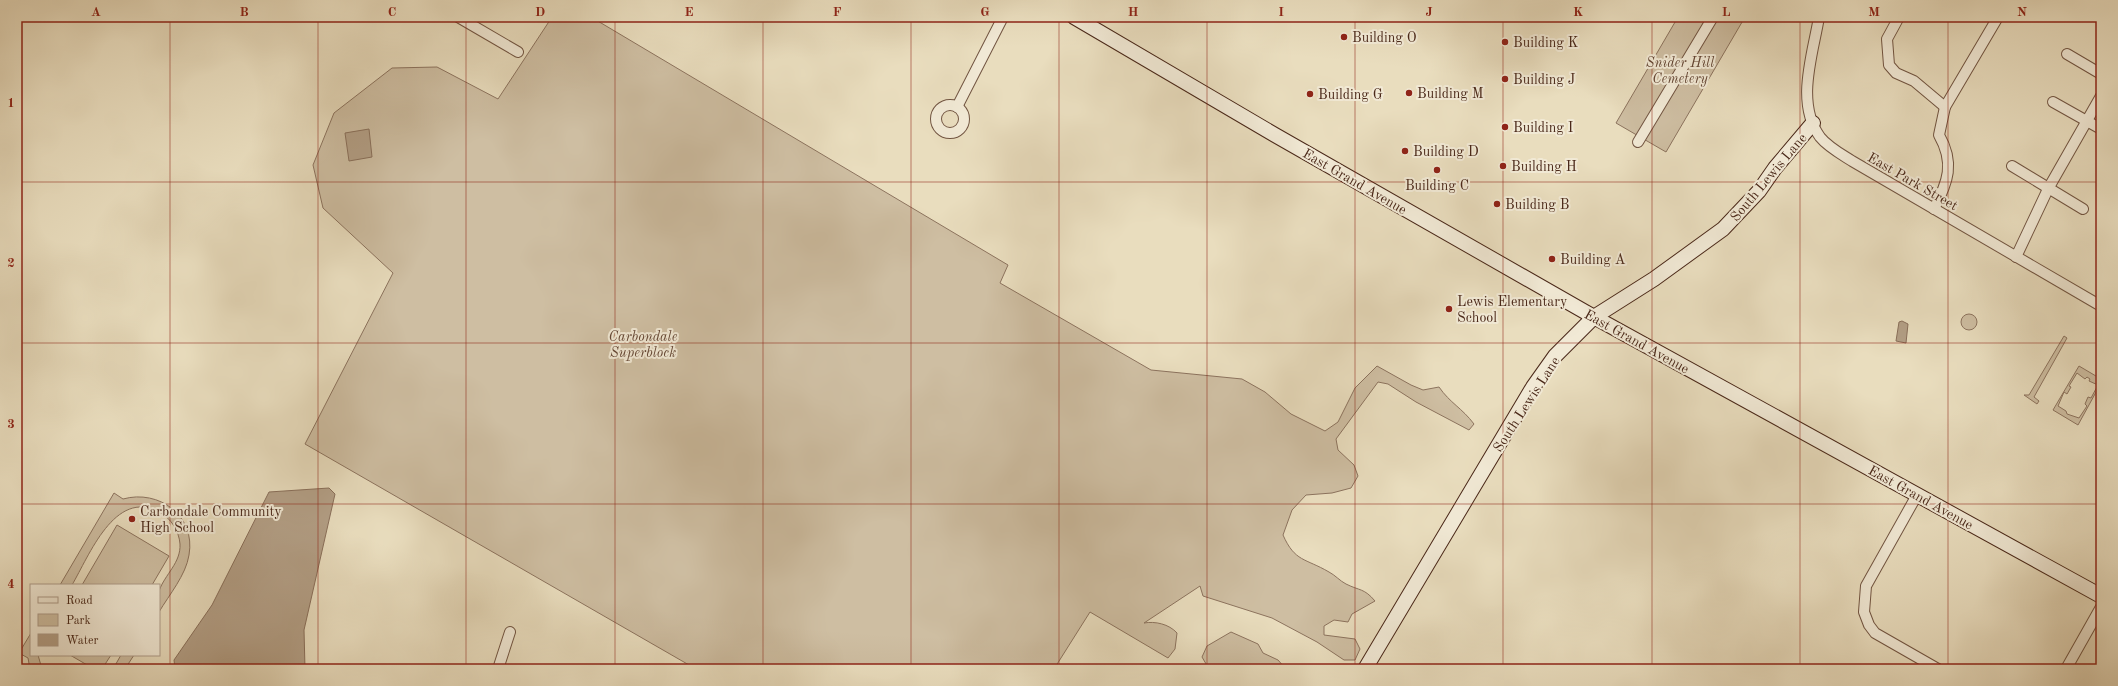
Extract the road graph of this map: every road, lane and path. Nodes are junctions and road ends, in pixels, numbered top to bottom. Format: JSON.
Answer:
{"nodes":[{"id":1,"x":458,"y":17,"type":"edge"},
{"id":2,"x":1003,"y":17,"type":"edge"},
{"id":3,"x":1074,"y":17,"type":"edge"},
{"id":4,"x":1713,"y":17,"type":"edge"},
{"id":5,"x":1819,"y":17,"type":"edge"},
{"id":6,"x":1899,"y":17,"type":"edge"},
{"id":7,"x":1998,"y":17,"type":"edge"},
{"id":8,"x":518,"y":52,"type":"dead end"},
{"id":9,"x":2067,"y":54,"type":"dead end"},
{"id":10,"x":2101,"y":74,"type":"edge"},
{"id":11,"x":2101,"y":96,"type":"edge"},
{"id":12,"x":2053,"y":102,"type":"dead end"},
{"id":13,"x":957,"y":107,"type":"dead end"},
{"id":14,"x":1945,"y":107,"type":"junction"},
{"id":15,"x":2088,"y":122,"type":"junction"},
{"id":16,"x":1813,"y":123,"type":"junction"},
{"id":17,"x":2101,"y":129,"type":"edge"},
{"id":18,"x":1638,"y":142,"type":"dead end"},
{"id":19,"x":2012,"y":166,"type":"dead end"},
{"id":20,"x":2048,"y":189,"type":"junction"},
{"id":21,"x":1934,"y":209,"type":"junction"},
{"id":22,"x":2083,"y":209,"type":"dead end"},
{"id":23,"x":2016,"y":257,"type":"junction"},
{"id":24,"x":2101,"y":306,"type":"edge"},
{"id":25,"x":1594,"y":317,"type":"junction"},
{"id":26,"x":1917,"y":495,"type":"junction"},
{"id":27,"x":2101,"y":596,"type":"edge"},
{"id":28,"x":2101,"y":607,"type":"edge"},
{"id":29,"x":510,"y":632,"type":"dead end"},
{"id":30,"x":498,"y":669,"type":"edge"},
{"id":31,"x":1365,"y":669,"type":"edge"},
{"id":32,"x":1938,"y":669,"type":"edge"},
{"id":33,"x":2066,"y":669,"type":"edge"}],
"edges":[{"from":1,"to":8,"type":"street"},
{"from":2,"to":13,"type":"street"},
{"from":3,"to":25,"type":"street","name":"East Grand Avenue"},
{"from":4,"to":18,"type":"street"},
{"from":5,"to":16,"type":"street","name":"East Park Street"},
{"from":6,"to":14,"type":"street"},
{"from":7,"to":14,"type":"street"},
{"from":9,"to":10,"type":"street"},
{"from":11,"to":15,"type":"street"},
{"from":12,"to":15,"type":"street"},
{"from":14,"to":21,"type":"street"},
{"from":15,"to":17,"type":"street"},
{"from":15,"to":20,"type":"street"},
{"from":16,"to":21,"type":"street","name":"East Park Street"},
{"from":16,"to":25,"type":"street","name":"South Lewis Lane"},
{"from":19,"to":20,"type":"street"},
{"from":20,"to":22,"type":"street"},
{"from":20,"to":23,"type":"street"},
{"from":21,"to":23,"type":"street","name":"East Park Street"},
{"from":23,"to":24,"type":"street","name":"East Park Street"},
{"from":25,"to":26,"type":"street","name":"East Grand Avenue"},
{"from":25,"to":31,"type":"street","name":"South Lewis Lane"},
{"from":26,"to":27,"type":"street","name":"East Grand Avenue"},
{"from":26,"to":32,"type":"street"},
{"from":28,"to":33,"type":"street"},
{"from":29,"to":30,"type":"street"}]}
